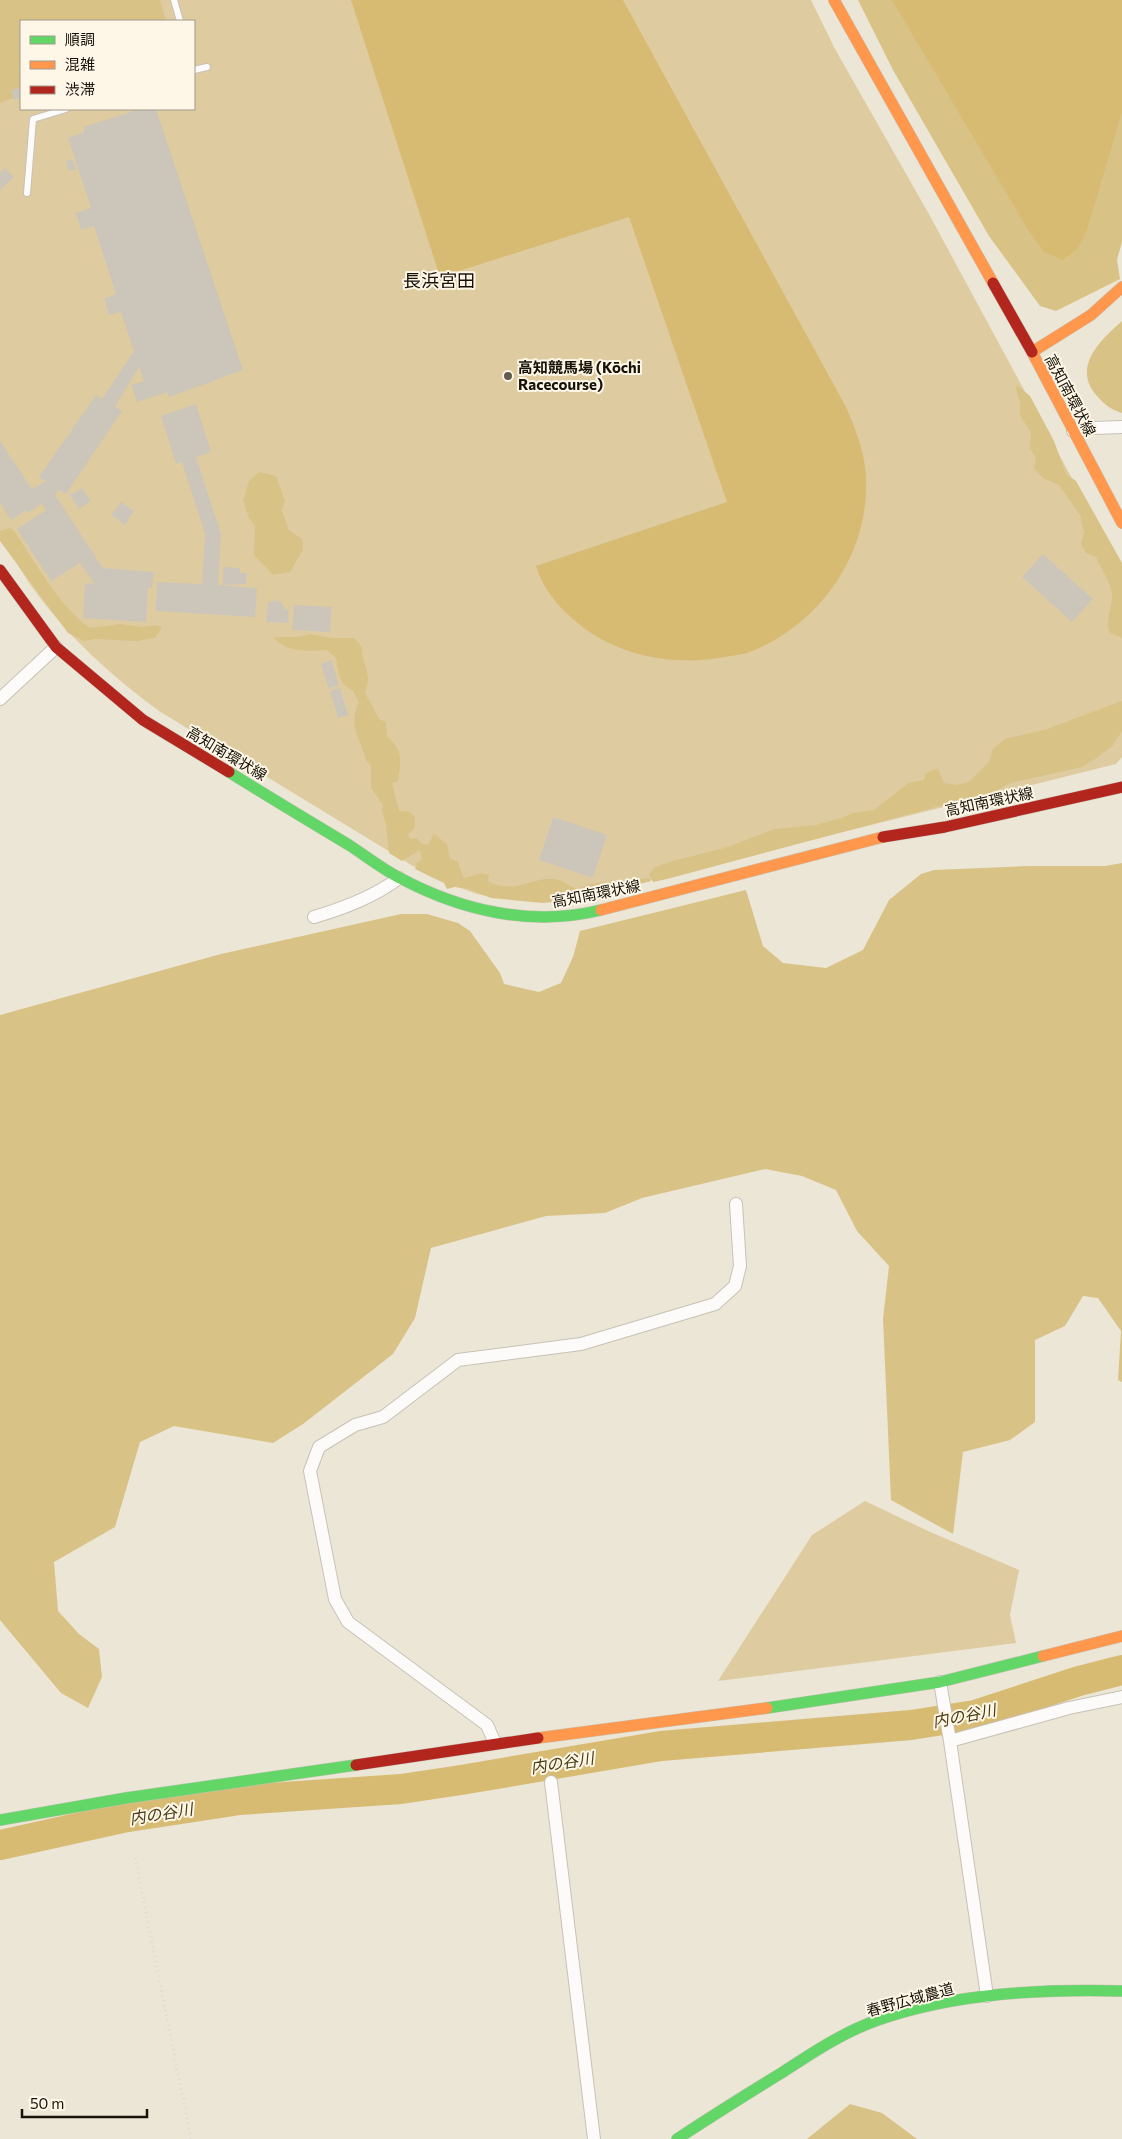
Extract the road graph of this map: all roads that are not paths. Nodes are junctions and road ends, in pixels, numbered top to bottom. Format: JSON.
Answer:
{"nodes":[{"id":1,"x":174,"y":0,"type":"edge"},
{"id":2,"x":834,"y":0,"type":"edge"},
{"id":3,"x":180,"y":20,"type":"edge"},
{"id":4,"x":207,"y":67,"type":"dead end"},
{"id":5,"x":195,"y":68,"type":"edge"},
{"id":6,"x":63,"y":110,"type":"edge"},
{"id":7,"x":27,"y":193,"type":"dead end"},
{"id":8,"x":1122,"y":287,"type":"edge"},
{"id":9,"x":1032,"y":352,"type":"junction"},
{"id":10,"x":1122,"y":427,"type":"edge"},
{"id":11,"x":1073,"y":431,"type":"junction"},
{"id":12,"x":1122,"y":523,"type":"edge"},
{"id":13,"x":0,"y":570,"type":"edge"},
{"id":14,"x":56,"y":647,"type":"junction"},
{"id":15,"x":0,"y":699,"type":"edge"},
{"id":16,"x":1122,"y":787,"type":"edge"},
{"id":17,"x":400,"y":878,"type":"junction"},
{"id":18,"x":314,"y":917,"type":"dead end"},
{"id":19,"x":736,"y":1204,"type":"dead end"},
{"id":20,"x":1122,"y":1636,"type":"edge"},
{"id":21,"x":941,"y":1686,"type":"junction"},
{"id":22,"x":1122,"y":1697,"type":"edge"},
{"id":23,"x":950,"y":1738,"type":"junction"},
{"id":24,"x":494,"y":1743,"type":"junction"},
{"id":25,"x":551,"y":1782,"type":"dead end"},
{"id":26,"x":0,"y":1820,"type":"edge"},
{"id":27,"x":1122,"y":1991,"type":"edge"},
{"id":28,"x":987,"y":1996,"type":"junction"},
{"id":29,"x":594,"y":2139,"type":"edge"},
{"id":30,"x":677,"y":2139,"type":"edge"}],
"edges":[{"from":1,"to":3,"type":"lane"},
{"from":2,"to":9,"type":"street"},
{"from":4,"to":5,"type":"lane"},
{"from":6,"to":7,"type":"lane"},
{"from":8,"to":9,"type":"street","name":"高知南環状線"},
{"from":9,"to":11,"type":"street","name":"高知南環状線"},
{"from":10,"to":11,"type":"street"},
{"from":11,"to":12,"type":"street","name":"高知南環状線"},
{"from":13,"to":14,"type":"street","name":"高知南環状線"},
{"from":14,"to":15,"type":"street"},
{"from":14,"to":17,"type":"street","name":"高知南環状線"},
{"from":16,"to":17,"type":"street","name":"高知南環状線"},
{"from":17,"to":18,"type":"street"},
{"from":19,"to":24,"type":"street"},
{"from":20,"to":21,"type":"street"},
{"from":21,"to":23,"type":"street"},
{"from":21,"to":24,"type":"street"},
{"from":22,"to":23,"type":"street"},
{"from":23,"to":28,"type":"street"},
{"from":24,"to":26,"type":"street"},
{"from":25,"to":29,"type":"street"},
{"from":27,"to":28,"type":"street","name":"春野広域農道"},
{"from":28,"to":30,"type":"street","name":"春野広域農道"}]}
